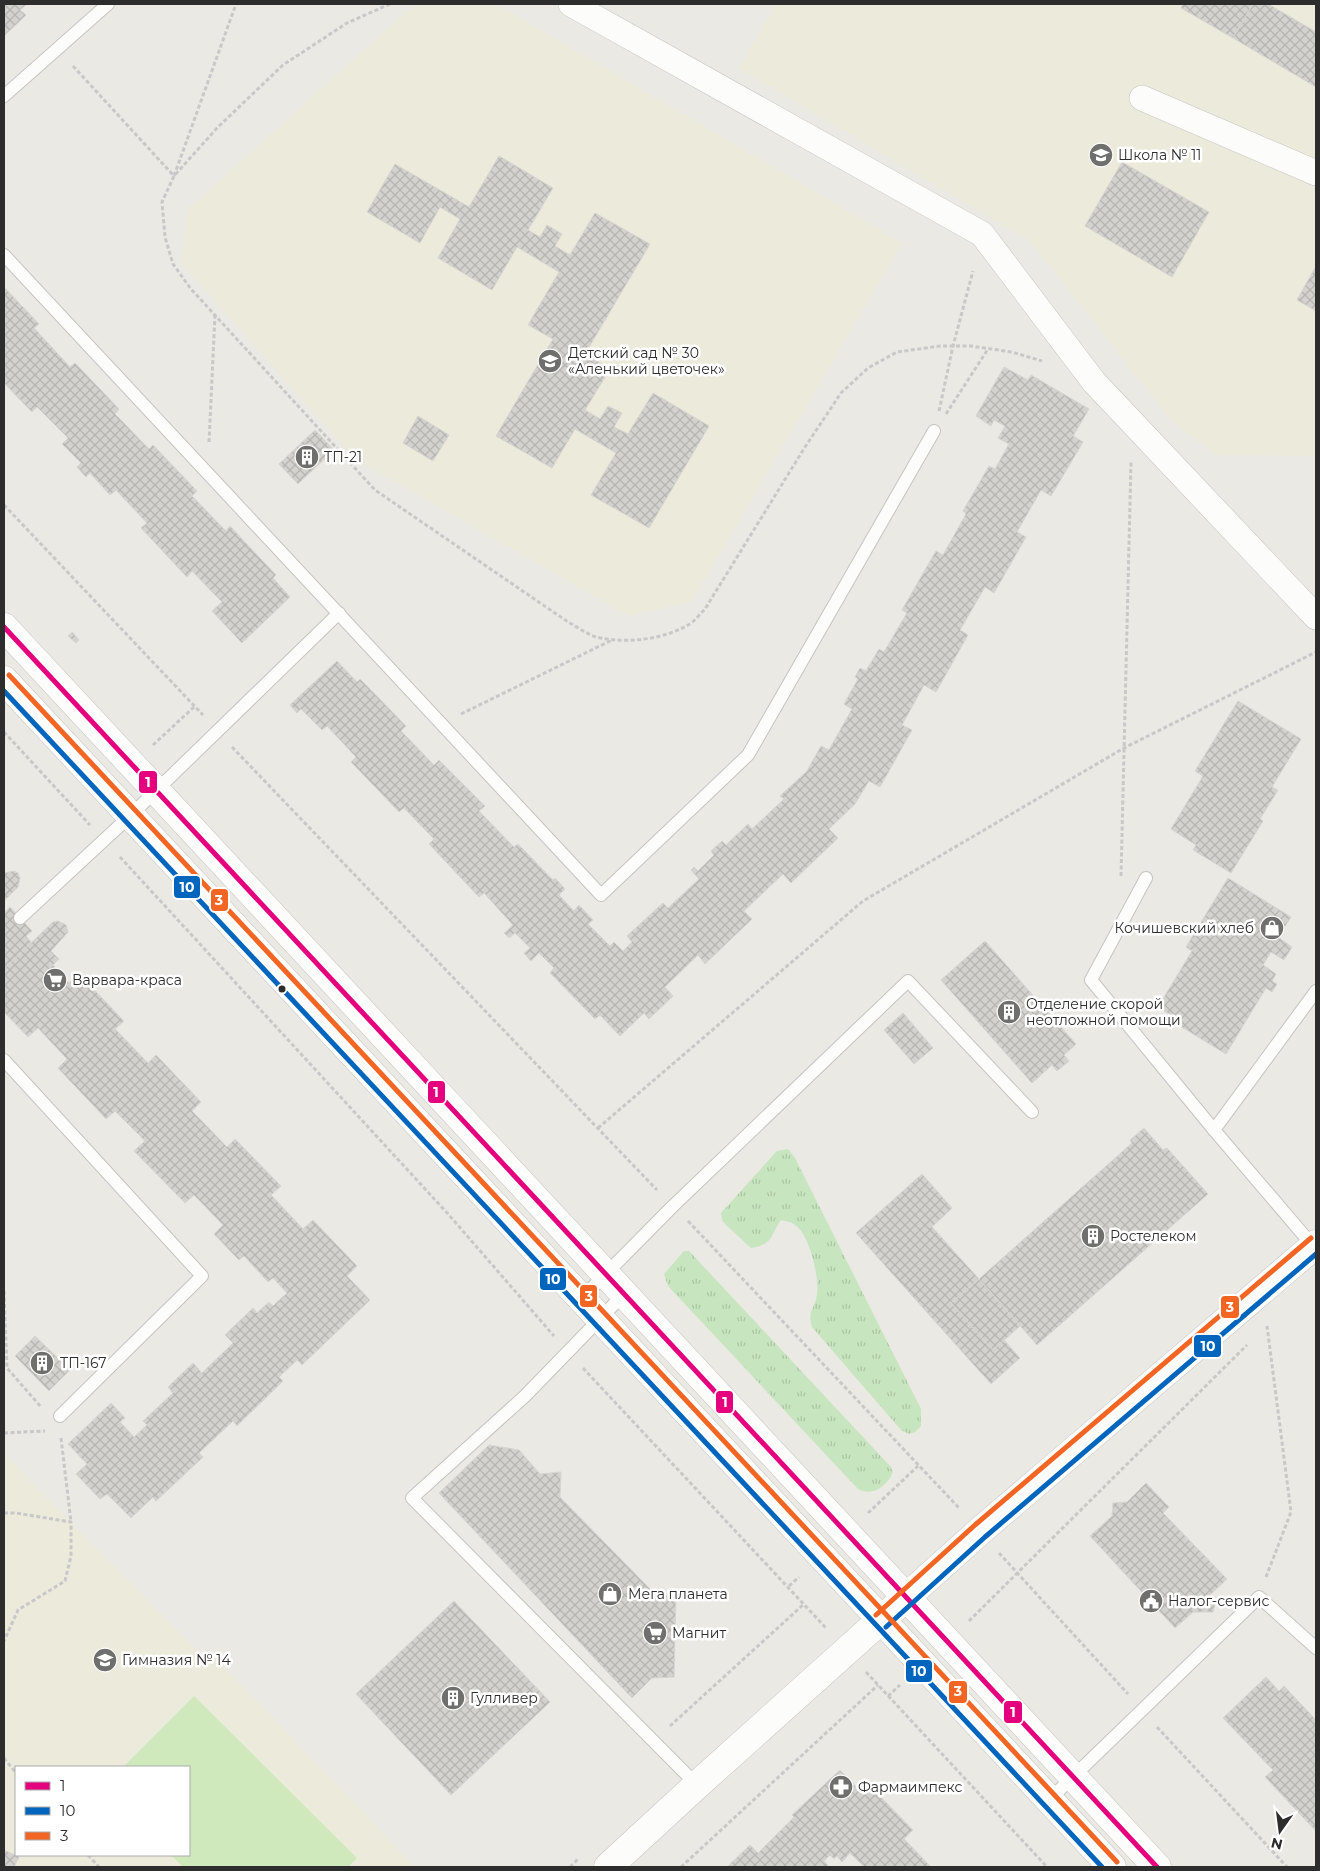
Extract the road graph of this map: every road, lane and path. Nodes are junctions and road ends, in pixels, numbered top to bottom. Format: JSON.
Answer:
{"nodes":[{"id":1,"x":108,"y":4,"type":"edge"},
{"id":2,"x":236,"y":4,"type":"edge"},
{"id":3,"x":390,"y":4,"type":"edge"},
{"id":4,"x":571,"y":4,"type":"edge"},
{"id":5,"x":57,"y":48,"type":"junction"},
{"id":6,"x":4,"y":96,"type":"edge"},
{"id":7,"x":1142,"y":98,"type":"dead end"},
{"id":8,"x":1316,"y":173,"type":"edge"},
{"id":9,"x":174,"y":176,"type":"junction"},
{"id":10,"x":982,"y":234,"type":"junction"},
{"id":11,"x":4,"y":255,"type":"edge"},
{"id":12,"x":215,"y":315,"type":"junction"},
{"id":13,"x":953,"y":346,"type":"junction"},
{"id":14,"x":988,"y":349,"type":"junction"},
{"id":15,"x":1047,"y":363,"type":"dead end"},
{"id":16,"x":1132,"y":422,"type":"junction"},
{"id":17,"x":934,"y":431,"type":"junction"},
{"id":18,"x":207,"y":472,"type":"junction"},
{"id":19,"x":4,"y":504,"type":"edge"},
{"id":20,"x":339,"y":613,"type":"junction"},
{"id":21,"x":1316,"y":617,"type":"edge"},
{"id":22,"x":4,"y":627,"type":"edge"},
{"id":23,"x":613,"y":639,"type":"junction"},
{"id":24,"x":1316,"y":652,"type":"edge"},
{"id":25,"x":4,"y":680,"type":"edge"},
{"id":26,"x":442,"y":724,"type":"junction"},
{"id":27,"x":218,"y":731,"type":"junction"},
{"id":28,"x":4,"y":732,"type":"edge"},
{"id":29,"x":1124,"y":748,"type":"junction"},
{"id":30,"x":156,"y":791,"type":"junction"},
{"id":31,"x":130,"y":816,"type":"junction"},
{"id":32,"x":105,"y":840,"type":"junction"},
{"id":33,"x":1121,"y":877,"type":"dead end"},
{"id":34,"x":1146,"y":878,"type":"dead end"},
{"id":35,"x":20,"y":918,"type":"dead end"},
{"id":36,"x":1316,"y":991,"type":"edge"},
{"id":37,"x":4,"y":1060,"type":"edge"},
{"id":38,"x":1032,"y":1112,"type":"dead end"},
{"id":39,"x":598,"y":1128,"type":"junction"},
{"id":40,"x":1214,"y":1130,"type":"junction"},
{"id":41,"x":673,"y":1206,"type":"junction"},
{"id":42,"x":1315,"y":1245,"type":"edge"},
{"id":43,"x":605,"y":1273,"type":"junction"},
{"id":44,"x":4,"y":1292,"type":"edge"},
{"id":45,"x":624,"y":1294,"type":"junction"},
{"id":46,"x":581,"y":1299,"type":"junction"},
{"id":47,"x":600,"y":1319,"type":"junction"},
{"id":48,"x":1274,"y":1320,"type":"dead end"},
{"id":49,"x":1267,"y":1326,"type":"junction"},
{"id":50,"x":1260,"y":1333,"type":"dead end"},
{"id":51,"x":1253,"y":1340,"type":"dead end"},
{"id":52,"x":568,"y":1353,"type":"junction"},
{"id":53,"x":42,"y":1409,"type":"dead end"},
{"id":54,"x":60,"y":1416,"type":"dead end"},
{"id":55,"x":60,"y":1429,"type":"dead end"},
{"id":56,"x":51,"y":1430,"type":"dead end"},
{"id":57,"x":4,"y":1433,"type":"edge"},
{"id":58,"x":918,"y":1466,"type":"dead end"},
{"id":59,"x":4,"y":1512,"type":"edge"},
{"id":60,"x":71,"y":1522,"type":"junction"},
{"id":61,"x":1017,"y":1575,"type":"dead end"},
{"id":62,"x":788,"y":1586,"type":"dead end"},
{"id":63,"x":1259,"y":1597,"type":"junction"},
{"id":64,"x":906,"y":1598,"type":"junction"},
{"id":65,"x":881,"y":1621,"type":"junction"},
{"id":66,"x":4,"y":1641,"type":"edge"},
{"id":67,"x":1316,"y":1648,"type":"edge"},
{"id":68,"x":878,"y":1686,"type":"dead end"},
{"id":69,"x":888,"y":1696,"type":"dead end"},
{"id":70,"x":4,"y":1758,"type":"edge"},
{"id":71,"x":15,"y":1772,"type":"edge"},
{"id":72,"x":1073,"y":1777,"type":"junction"},
{"id":73,"x":697,"y":1786,"type":"junction"},
{"id":74,"x":1049,"y":1800,"type":"junction"},
{"id":75,"x":89,"y":1856,"type":"edge"},
{"id":76,"x":99,"y":1867,"type":"edge"},
{"id":77,"x":608,"y":1867,"type":"edge"},
{"id":78,"x":681,"y":1867,"type":"edge"},
{"id":79,"x":1047,"y":1867,"type":"edge"},
{"id":80,"x":1112,"y":1867,"type":"edge"},
{"id":81,"x":1157,"y":1867,"type":"edge"}],
"edges":[{"from":1,"to":5,"type":"lane"},
{"from":2,"to":9,"type":"path"},
{"from":3,"to":9,"type":"path"},
{"from":4,"to":10,"type":"street"},
{"from":5,"to":6,"type":"lane"},
{"from":5,"to":9,"type":"path"},
{"from":7,"to":8,"type":"street"},
{"from":9,"to":12,"type":"path"},
{"from":10,"to":13,"type":"path"},
{"from":10,"to":16,"type":"street"},
{"from":11,"to":18,"type":"lane"},
{"from":12,"to":18,"type":"path"},
{"from":12,"to":23,"type":"path"},
{"from":13,"to":14,"type":"path"},
{"from":13,"to":17,"type":"path"},
{"from":13,"to":23,"type":"path"},
{"from":14,"to":15,"type":"path"},
{"from":14,"to":17,"type":"path"},
{"from":16,"to":21,"type":"street"},
{"from":16,"to":29,"type":"path"},
{"from":17,"to":26,"type":"lane"},
{"from":18,"to":20,"type":"lane"},
{"from":19,"to":27,"type":"path"},
{"from":20,"to":26,"type":"lane"},
{"from":20,"to":27,"type":"lane"},
{"from":22,"to":30,"type":"street"},
{"from":23,"to":26,"type":"path"},
{"from":24,"to":29,"type":"path"},
{"from":25,"to":31,"type":"street"},
{"from":27,"to":30,"type":"lane"},
{"from":27,"to":39,"type":"path"},
{"from":28,"to":32,"type":"path"},
{"from":29,"to":33,"type":"path"},
{"from":29,"to":39,"type":"path"},
{"from":30,"to":31,"type":"lane"},
{"from":30,"to":43,"type":"street"},
{"from":31,"to":32,"type":"lane"},
{"from":31,"to":46,"type":"street"},
{"from":32,"to":35,"type":"lane"},
{"from":32,"to":52,"type":"path"},
{"from":34,"to":40,"type":"lane"},
{"from":36,"to":40,"type":"lane"},
{"from":37,"to":54,"type":"lane"},
{"from":38,"to":41,"type":"lane"},
{"from":39,"to":41,"type":"path"},
{"from":40,"to":42,"type":"lane"},
{"from":41,"to":43,"type":"lane"},
{"from":41,"to":58,"type":"path"},
{"from":42,"to":64,"type":"street"},
{"from":43,"to":45,"type":"street"},
{"from":43,"to":46,"type":"lane"},
{"from":44,"to":53,"type":"path"},
{"from":45,"to":47,"type":"lane"},
{"from":45,"to":64,"type":"street"},
{"from":46,"to":47,"type":"street"},
{"from":47,"to":52,"type":"lane"},
{"from":47,"to":65,"type":"street"},
{"from":48,"to":49,"type":"path"},
{"from":49,"to":50,"type":"path"},
{"from":49,"to":63,"type":"path"},
{"from":51,"to":61,"type":"path"},
{"from":52,"to":62,"type":"path"},
{"from":52,"to":73,"type":"lane"},
{"from":55,"to":60,"type":"path"},
{"from":56,"to":57,"type":"path"},
{"from":59,"to":60,"type":"path"},
{"from":60,"to":66,"type":"path"},
{"from":63,"to":67,"type":"lane"},
{"from":63,"to":72,"type":"lane"},
{"from":64,"to":65,"type":"street"},
{"from":64,"to":72,"type":"street"},
{"from":65,"to":73,"type":"street"},
{"from":65,"to":74,"type":"street"},
{"from":68,"to":78,"type":"path"},
{"from":69,"to":79,"type":"path"},
{"from":70,"to":71,"type":"path"},
{"from":72,"to":74,"type":"lane"},
{"from":72,"to":81,"type":"street"},
{"from":73,"to":77,"type":"street"},
{"from":74,"to":80,"type":"street"},
{"from":75,"to":76,"type":"path"}]}
